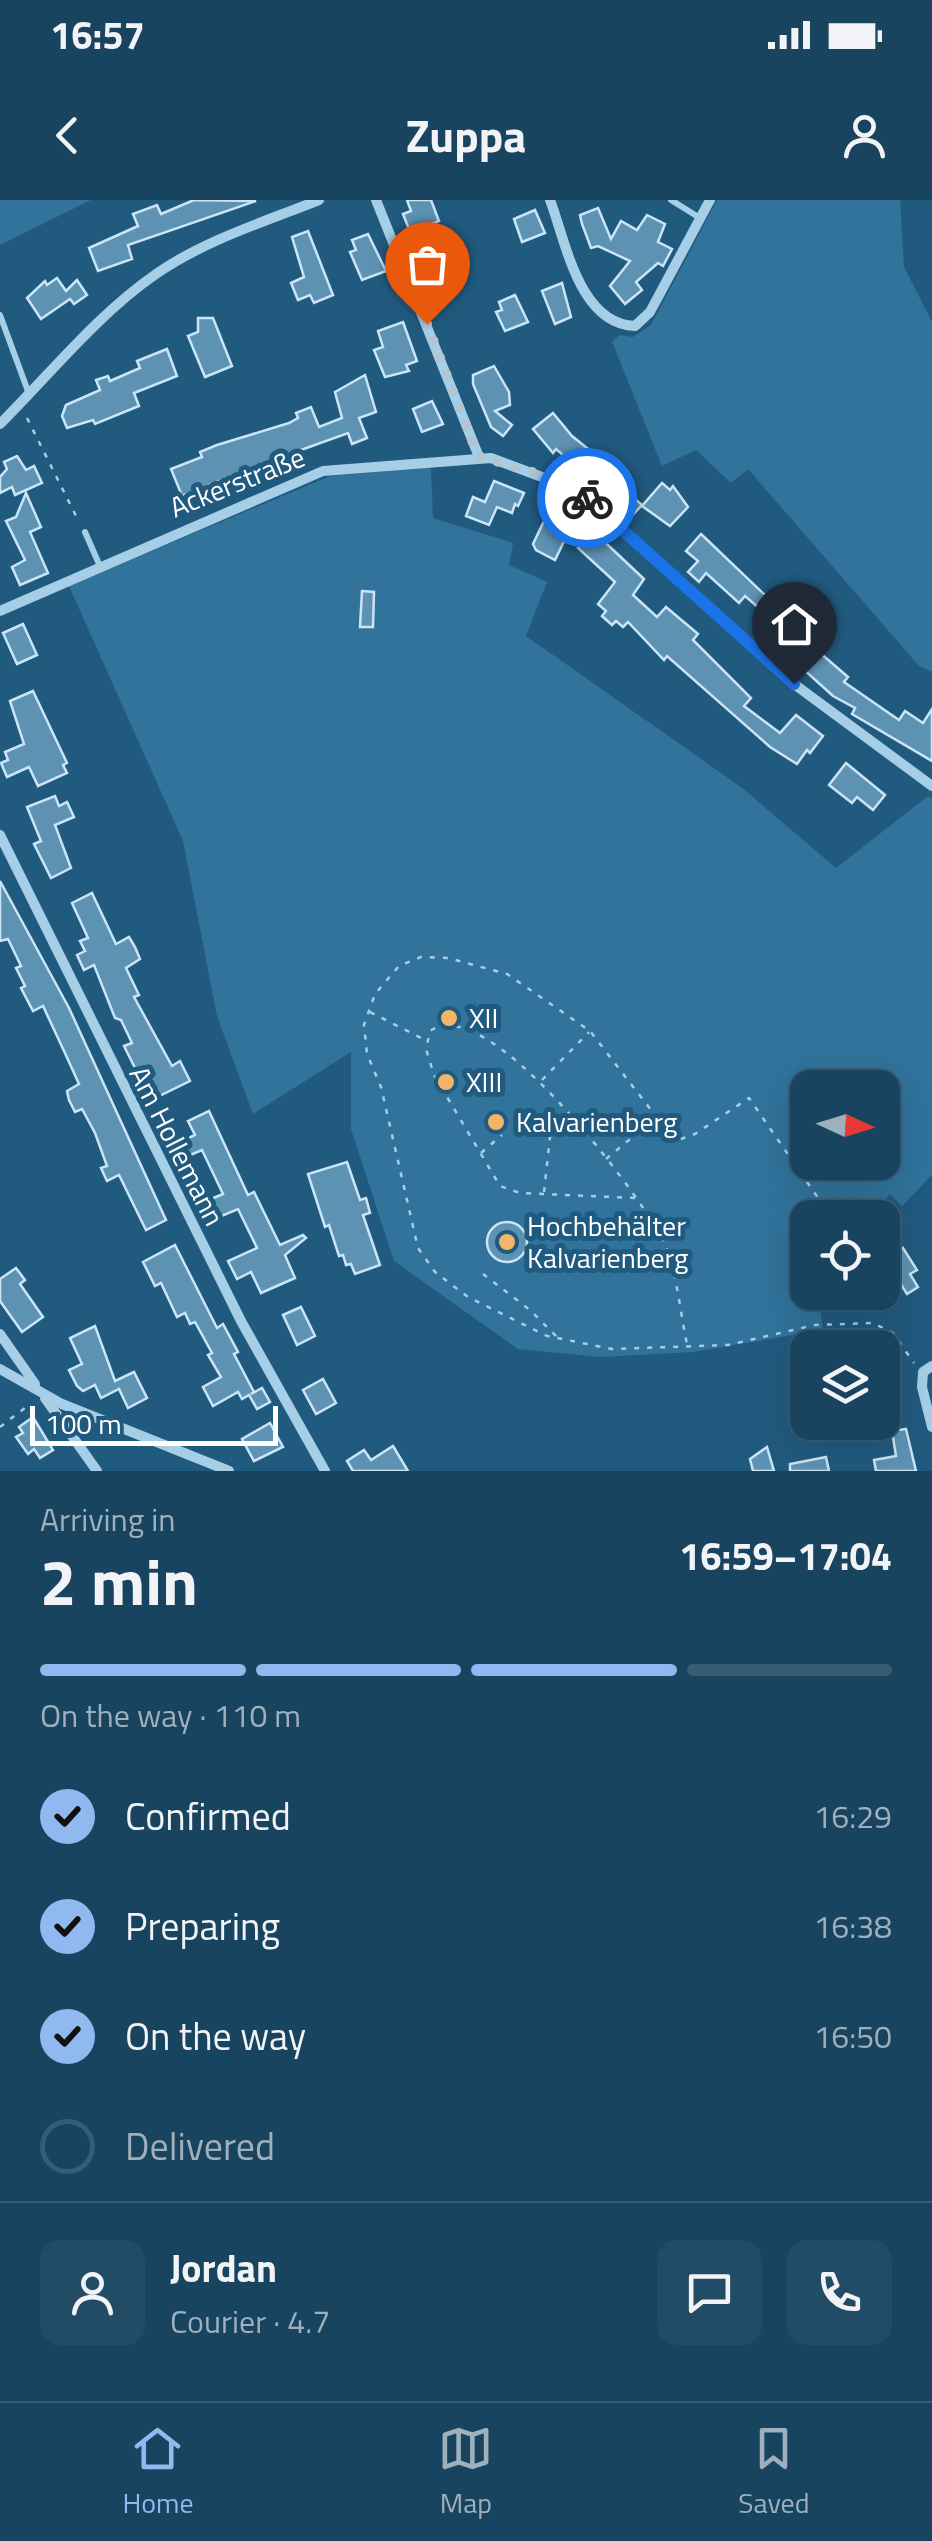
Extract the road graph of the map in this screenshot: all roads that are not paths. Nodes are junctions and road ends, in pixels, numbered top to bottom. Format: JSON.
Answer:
{"nodes":[{"id":1,"x":318,"y":200,"type":"edge"},
{"id":2,"x":376,"y":200,"type":"edge"},
{"id":3,"x":550,"y":200,"type":"edge"},
{"id":4,"x":671,"y":200,"type":"edge"},
{"id":5,"x":710,"y":200,"type":"edge"},
{"id":6,"x":700,"y":218,"type":"junction"},
{"id":7,"x":0,"y":315,"type":"edge"},
{"id":8,"x":29,"y":395,"type":"junction"},
{"id":9,"x":0,"y":424,"type":"edge"},
{"id":10,"x":478,"y":456,"type":"junction"},
{"id":11,"x":85,"y":532,"type":"road end"},
{"id":12,"x":99,"y":564,"type":"junction"},
{"id":13,"x":0,"y":610,"type":"edge"},
{"id":14,"x":932,"y":786,"type":"edge"},
{"id":15,"x":0,"y":836,"type":"edge"},
{"id":16,"x":0,"y":1334,"type":"edge"},
{"id":17,"x":926,"y":1365,"type":"edge"},
{"id":18,"x":0,"y":1369,"type":"edge"},
{"id":19,"x":42,"y":1394,"type":"junction"},
{"id":20,"x":932,"y":1426,"type":"edge"},
{"id":21,"x":96,"y":1471,"type":"edge"},
{"id":22,"x":228,"y":1471,"type":"edge"},
{"id":23,"x":325,"y":1471,"type":"edge"}],
"edges":[{"from":1,"to":8,"type":"street"},
{"from":2,"to":10,"type":"street"},
{"from":3,"to":6,"type":"street"},
{"from":4,"to":6,"type":"lane"},
{"from":5,"to":6,"type":"street"},
{"from":7,"to":8,"type":"lane"},
{"from":8,"to":9,"type":"street"},
{"from":10,"to":12,"type":"street","name":"Ackerstraße"},
{"from":10,"to":14,"type":"street","name":"Ackerstraße"},
{"from":11,"to":12,"type":"lane"},
{"from":12,"to":13,"type":"street","name":"Ackerstraße"},
{"from":15,"to":23,"type":"street","name":"Am Hollemann"},
{"from":16,"to":19,"type":"street"},
{"from":17,"to":20,"type":"street"},
{"from":18,"to":19,"type":"street"},
{"from":19,"to":21,"type":"street"},
{"from":19,"to":22,"type":"street"}]}
